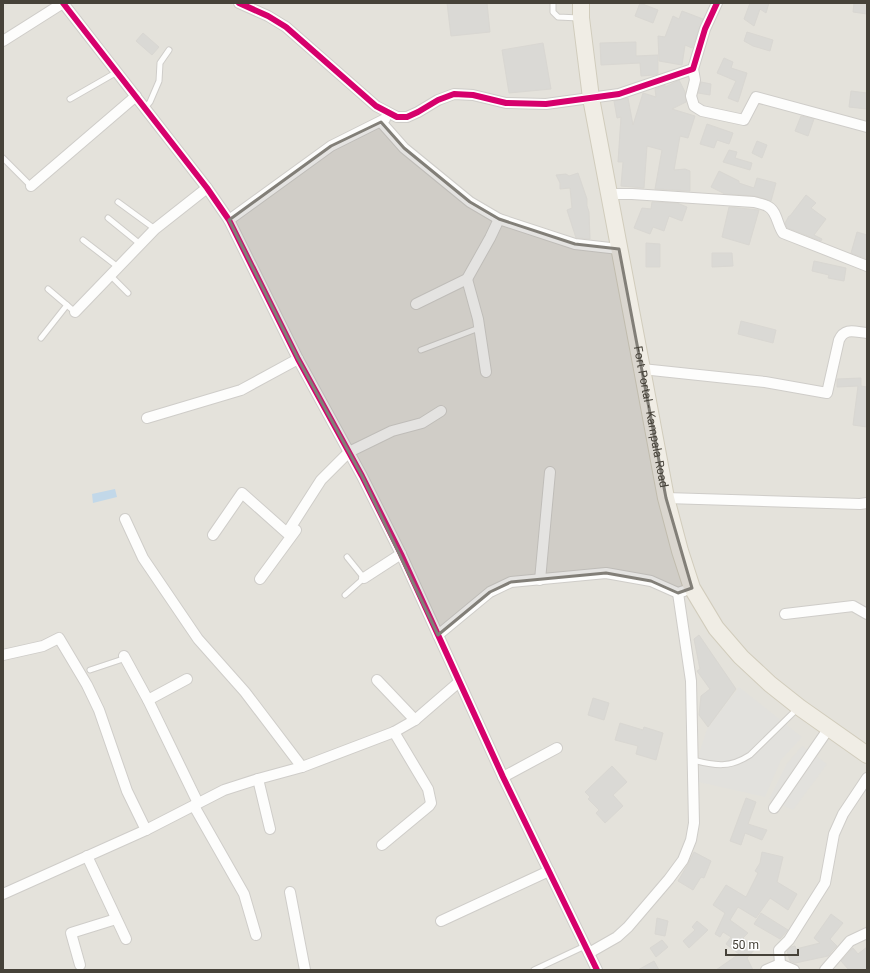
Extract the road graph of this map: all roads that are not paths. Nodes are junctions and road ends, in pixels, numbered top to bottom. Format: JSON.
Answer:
{"nodes":[{"id":1,"x":63,"y":3,"type":"edge"},
{"id":2,"x":239,"y":3,"type":"edge"},
{"id":3,"x":553,"y":3,"type":"edge"},
{"id":4,"x":717,"y":3,"type":"edge"},
{"id":5,"x":581,"y":11,"type":"edge"},
{"id":6,"x":3,"y":41,"type":"edge"},
{"id":7,"x":169,"y":50,"type":"dead end"},
{"id":8,"x":693,"y":69,"type":"junction"},
{"id":9,"x":117,"y":72,"type":"junction"},
{"id":10,"x":136,"y":96,"type":"junction"},
{"id":11,"x":591,"y":98,"type":"junction"},
{"id":12,"x":70,"y":99,"type":"dead end"},
{"id":13,"x":145,"y":108,"type":"junction"},
{"id":14,"x":392,"y":116,"type":"junction"},
{"id":15,"x":380,"y":122,"type":"junction"},
{"id":16,"x":867,"y":126,"type":"edge"},
{"id":17,"x":3,"y":158,"type":"edge"},
{"id":18,"x":31,"y":186,"type":"joint"},
{"id":19,"x":207,"y":188,"type":"junction"},
{"id":20,"x":609,"y":194,"type":"junction"},
{"id":21,"x":118,"y":202,"type":"dead end"},
{"id":22,"x":108,"y":218,"type":"dead end"},
{"id":23,"x":499,"y":219,"type":"junction"},
{"id":24,"x":229,"y":220,"type":"junction"},
{"id":25,"x":155,"y":229,"type":"junction"},
{"id":26,"x":83,"y":240,"type":"dead end"},
{"id":27,"x":140,"y":244,"type":"junction"},
{"id":28,"x":619,"y":249,"type":"junction"},
{"id":29,"x":867,"y":266,"type":"edge"},
{"id":30,"x":118,"y":267,"type":"junction"},
{"id":31,"x":110,"y":275,"type":"junction"},
{"id":32,"x":467,"y":279,"type":"junction"},
{"id":33,"x":48,"y":289,"type":"dead end"},
{"id":34,"x":128,"y":293,"type":"dead end"},
{"id":35,"x":416,"y":304,"type":"dead end"},
{"id":36,"x":67,"y":305,"type":"junction"},
{"id":37,"x":75,"y":312,"type":"joint"},
{"id":38,"x":479,"y":328,"type":"junction"},
{"id":39,"x":867,"y":333,"type":"edge"},
{"id":40,"x":41,"y":338,"type":"dead end"},
{"id":41,"x":421,"y":350,"type":"dead end"},
{"id":42,"x":298,"y":359,"type":"junction"},
{"id":43,"x":642,"y":369,"type":"junction"},
{"id":44,"x":486,"y":372,"type":"dead end"},
{"id":45,"x":441,"y":411,"type":"dead end"},
{"id":46,"x":147,"y":418,"type":"dead end"},
{"id":47,"x":349,"y":452,"type":"junction"},
{"id":48,"x":550,"y":472,"type":"dead end"},
{"id":49,"x":666,"y":498,"type":"junction"},
{"id":50,"x":867,"y":503,"type":"edge"},
{"id":51,"x":125,"y":519,"type":"dead end"},
{"id":52,"x":291,"y":526,"type":"junction"},
{"id":53,"x":213,"y":535,"type":"dead end"},
{"id":54,"x":401,"y":554,"type":"junction"},
{"id":55,"x":347,"y":557,"type":"dead end"},
{"id":56,"x":364,"y":578,"type":"junction"},
{"id":57,"x":260,"y":579,"type":"dead end"},
{"id":58,"x":540,"y":580,"type":"junction"},
{"id":59,"x":685,"y":590,"type":"junction"},
{"id":60,"x":346,"y":595,"type":"dead end"},
{"id":61,"x":785,"y":614,"type":"dead end"},
{"id":62,"x":867,"y":614,"type":"edge"},
{"id":63,"x":438,"y":635,"type":"junction"},
{"id":64,"x":3,"y":655,"type":"edge"},
{"id":65,"x":125,"y":657,"type":"joint"},
{"id":66,"x":90,"y":670,"type":"dead end"},
{"id":67,"x":187,"y":679,"type":"dead end"},
{"id":68,"x":377,"y":680,"type":"dead end"},
{"id":69,"x":460,"y":682,"type":"junction"},
{"id":70,"x":148,"y":700,"type":"junction"},
{"id":71,"x":799,"y":707,"type":"junction"},
{"id":72,"x":415,"y":720,"type":"junction"},
{"id":73,"x":829,"y":728,"type":"junction"},
{"id":74,"x":394,"y":732,"type":"junction"},
{"id":75,"x":558,"y":748,"type":"dead end"},
{"id":76,"x":867,"y":754,"type":"edge"},
{"id":77,"x":693,"y":760,"type":"junction"},
{"id":78,"x":302,"y":767,"type":"junction"},
{"id":79,"x":503,"y":777,"type":"junction"},
{"id":80,"x":258,"y":778,"type":"junction"},
{"id":81,"x":867,"y":778,"type":"edge"},
{"id":82,"x":196,"y":804,"type":"junction"},
{"id":83,"x":774,"y":808,"type":"dead end"},
{"id":84,"x":270,"y":829,"type":"dead end"},
{"id":85,"x":146,"y":830,"type":"junction"},
{"id":86,"x":382,"y":845,"type":"dead end"},
{"id":87,"x":87,"y":856,"type":"junction"},
{"id":88,"x":549,"y":871,"type":"junction"},
{"id":89,"x":290,"y":892,"type":"dead end"},
{"id":90,"x":3,"y":894,"type":"edge"},
{"id":91,"x":116,"y":920,"type":"junction"},
{"id":92,"x":440,"y":920,"type":"dead end"},
{"id":93,"x":867,"y":933,"type":"edge"},
{"id":94,"x":256,"y":935,"type":"dead end"},
{"id":95,"x":126,"y":939,"type":"dead end"},
{"id":96,"x":587,"y":949,"type":"junction"},
{"id":97,"x":780,"y":964,"type":"junction"},
{"id":98,"x":80,"y":965,"type":"dead end"},
{"id":99,"x":305,"y":970,"type":"edge"},
{"id":100,"x":534,"y":970,"type":"edge"},
{"id":101,"x":598,"y":970,"type":"edge"},
{"id":102,"x":766,"y":970,"type":"edge"},
{"id":103,"x":794,"y":970,"type":"edge"},
{"id":104,"x":825,"y":970,"type":"edge"}],
"edges":[{"from":1,"to":6,"type":"street"},
{"from":1,"to":9,"type":"street"},
{"from":2,"to":14,"type":"street"},
{"from":3,"to":5,"type":"lane"},
{"from":4,"to":8,"type":"street"},
{"from":5,"to":11,"type":"main road","name":"Fort Portal - Kampala Road"},
{"from":7,"to":13,"type":"lane"},
{"from":8,"to":11,"type":"street"},
{"from":8,"to":16,"type":"street"},
{"from":9,"to":10,"type":"street"},
{"from":9,"to":12,"type":"lane"},
{"from":10,"to":13,"type":"street"},
{"from":10,"to":18,"type":"street"},
{"from":11,"to":14,"type":"street"},
{"from":11,"to":20,"type":"main road","name":"Fort Portal - Kampala Road"},
{"from":13,"to":19,"type":"street"},
{"from":14,"to":15,"type":"street"},
{"from":15,"to":23,"type":"street"},
{"from":15,"to":24,"type":"street"},
{"from":17,"to":18,"type":"lane"},
{"from":19,"to":24,"type":"street"},
{"from":19,"to":25,"type":"street"},
{"from":20,"to":28,"type":"main road","name":"Fort Portal - Kampala Road"},
{"from":20,"to":29,"type":"street"},
{"from":21,"to":25,"type":"lane"},
{"from":22,"to":27,"type":"lane"},
{"from":23,"to":28,"type":"street"},
{"from":23,"to":32,"type":"street"},
{"from":24,"to":42,"type":"street"},
{"from":25,"to":27,"type":"street"},
{"from":26,"to":30,"type":"lane"},
{"from":27,"to":30,"type":"street"},
{"from":28,"to":43,"type":"main road","name":"Fort Portal - Kampala Road"},
{"from":30,"to":31,"type":"street"},
{"from":31,"to":34,"type":"lane"},
{"from":31,"to":37,"type":"street"},
{"from":32,"to":35,"type":"street"},
{"from":32,"to":38,"type":"street"},
{"from":33,"to":36,"type":"lane"},
{"from":36,"to":37,"type":"lane"},
{"from":36,"to":40,"type":"lane"},
{"from":38,"to":41,"type":"lane"},
{"from":38,"to":44,"type":"street"},
{"from":39,"to":43,"type":"street"},
{"from":42,"to":46,"type":"street"},
{"from":42,"to":47,"type":"street"},
{"from":43,"to":49,"type":"main road","name":"Fort Portal - Kampala Road"},
{"from":45,"to":47,"type":"street"},
{"from":47,"to":52,"type":"street"},
{"from":47,"to":54,"type":"street"},
{"from":48,"to":58,"type":"street"},
{"from":49,"to":50,"type":"street"},
{"from":49,"to":59,"type":"main road","name":"Fort Portal - Kampala Road"},
{"from":51,"to":78,"type":"street"},
{"from":52,"to":53,"type":"street"},
{"from":52,"to":57,"type":"street"},
{"from":54,"to":56,"type":"street"},
{"from":54,"to":63,"type":"street"},
{"from":55,"to":56,"type":"lane"},
{"from":56,"to":60,"type":"lane"},
{"from":58,"to":59,"type":"street"},
{"from":58,"to":63,"type":"street"},
{"from":59,"to":71,"type":"main road","name":"Fort Portal - Kampala Road"},
{"from":59,"to":77,"type":"street"},
{"from":61,"to":62,"type":"street"},
{"from":63,"to":69,"type":"street"},
{"from":64,"to":85,"type":"street"},
{"from":65,"to":66,"type":"lane"},
{"from":65,"to":70,"type":"street"},
{"from":67,"to":70,"type":"street"},
{"from":68,"to":72,"type":"street"},
{"from":69,"to":72,"type":"street"},
{"from":69,"to":79,"type":"street"},
{"from":70,"to":82,"type":"street"},
{"from":71,"to":73,"type":"main road","name":"Fort Portal - Kampala Road"},
{"from":71,"to":77,"type":"lane"},
{"from":72,"to":74,"type":"street"},
{"from":73,"to":76,"type":"main road","name":"Fort Portal - Kampala Road"},
{"from":73,"to":83,"type":"street"},
{"from":74,"to":78,"type":"street"},
{"from":74,"to":86,"type":"street"},
{"from":75,"to":79,"type":"street"},
{"from":77,"to":96,"type":"street"},
{"from":78,"to":80,"type":"street"},
{"from":79,"to":88,"type":"street"},
{"from":80,"to":82,"type":"street"},
{"from":80,"to":84,"type":"street"},
{"from":81,"to":97,"type":"street"},
{"from":82,"to":85,"type":"street"},
{"from":82,"to":94,"type":"street"},
{"from":85,"to":87,"type":"street"},
{"from":87,"to":90,"type":"street"},
{"from":87,"to":91,"type":"street"},
{"from":88,"to":92,"type":"street"},
{"from":88,"to":96,"type":"street"},
{"from":89,"to":99,"type":"street"},
{"from":91,"to":95,"type":"street"},
{"from":91,"to":98,"type":"street"},
{"from":93,"to":104,"type":"street"},
{"from":96,"to":100,"type":"lane"},
{"from":96,"to":101,"type":"street"},
{"from":97,"to":102,"type":"street"},
{"from":97,"to":103,"type":"street"}]}
